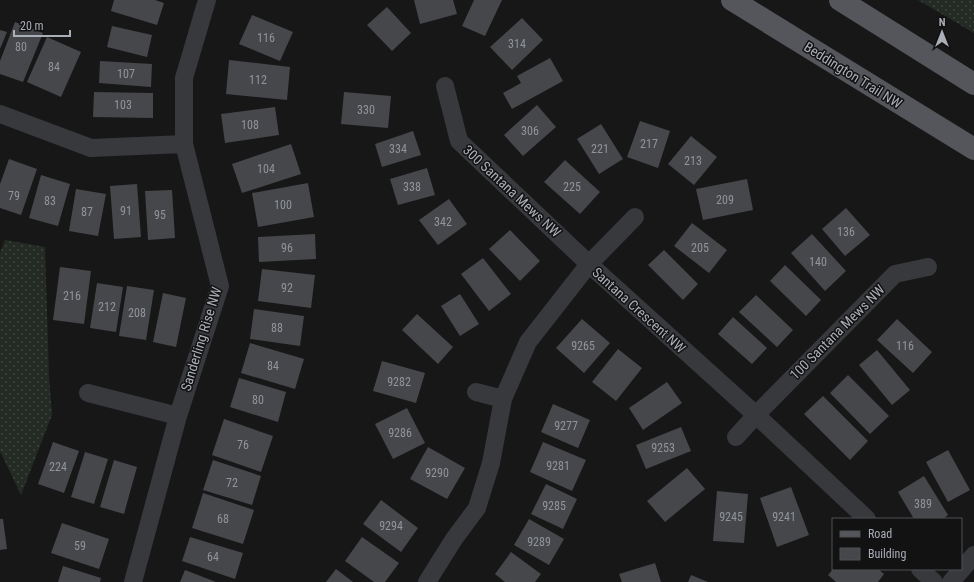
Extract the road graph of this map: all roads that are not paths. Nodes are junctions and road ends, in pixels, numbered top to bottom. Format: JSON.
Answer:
{"nodes":[{"id":1,"x":207,"y":0,"type":"edge"},
{"id":2,"x":732,"y":0,"type":"edge"},
{"id":3,"x":840,"y":0,"type":"edge"},
{"id":4,"x":974,"y":84,"type":"edge"},
{"id":5,"x":445,"y":86,"type":"dead end"},
{"id":6,"x":0,"y":114,"type":"edge"},
{"id":7,"x":184,"y":144,"type":"junction"},
{"id":8,"x":974,"y":149,"type":"edge"},
{"id":9,"x":635,"y":217,"type":"dead end"},
{"id":10,"x":589,"y":264,"type":"junction"},
{"id":11,"x":928,"y":267,"type":"dead end"},
{"id":12,"x":476,"y":392,"type":"dead end"},
{"id":13,"x":88,"y":393,"type":"dead end"},
{"id":14,"x":503,"y":399,"type":"junction"},
{"id":15,"x":756,"y":415,"type":"junction"},
{"id":16,"x":178,"y":416,"type":"junction"},
{"id":17,"x":736,"y":437,"type":"dead end"},
{"id":18,"x":866,"y":518,"type":"edge"},
{"id":19,"x":974,"y":555,"type":"edge"},
{"id":20,"x":962,"y":568,"type":"edge"},
{"id":21,"x":921,"y":570,"type":"edge"},
{"id":22,"x":961,"y":570,"type":"edge"},
{"id":23,"x":133,"y":582,"type":"edge"},
{"id":24,"x":427,"y":582,"type":"edge"},
{"id":25,"x":934,"y":582,"type":"edge"},
{"id":26,"x":950,"y":582,"type":"edge"}],
"edges":[{"from":1,"to":7,"type":"street","name":"Sanderling Rise NW"},
{"from":2,"to":8,"type":"main road","name":"Beddington Trail NW"},
{"from":3,"to":4,"type":"main road"},
{"from":5,"to":10,"type":"street","name":"300 Santana Mews NW"},
{"from":6,"to":7,"type":"street"},
{"from":7,"to":16,"type":"street","name":"Sanderling Rise NW"},
{"from":9,"to":10,"type":"street"},
{"from":10,"to":14,"type":"street","name":"Santana Crescent NW"},
{"from":10,"to":15,"type":"street","name":"Santana Crescent NW"},
{"from":11,"to":15,"type":"street","name":"100 Santana Mews NW"},
{"from":12,"to":14,"type":"street"},
{"from":13,"to":16,"type":"street"},
{"from":14,"to":24,"type":"street","name":"Santana Crescent NW"},
{"from":15,"to":17,"type":"street"},
{"from":15,"to":18,"type":"street","name":"Santana Crescent NW"},
{"from":16,"to":23,"type":"street","name":"Sanderling Rise NW"},
{"from":19,"to":20,"type":"street"},
{"from":21,"to":25,"type":"street"},
{"from":22,"to":26,"type":"street"}]}
